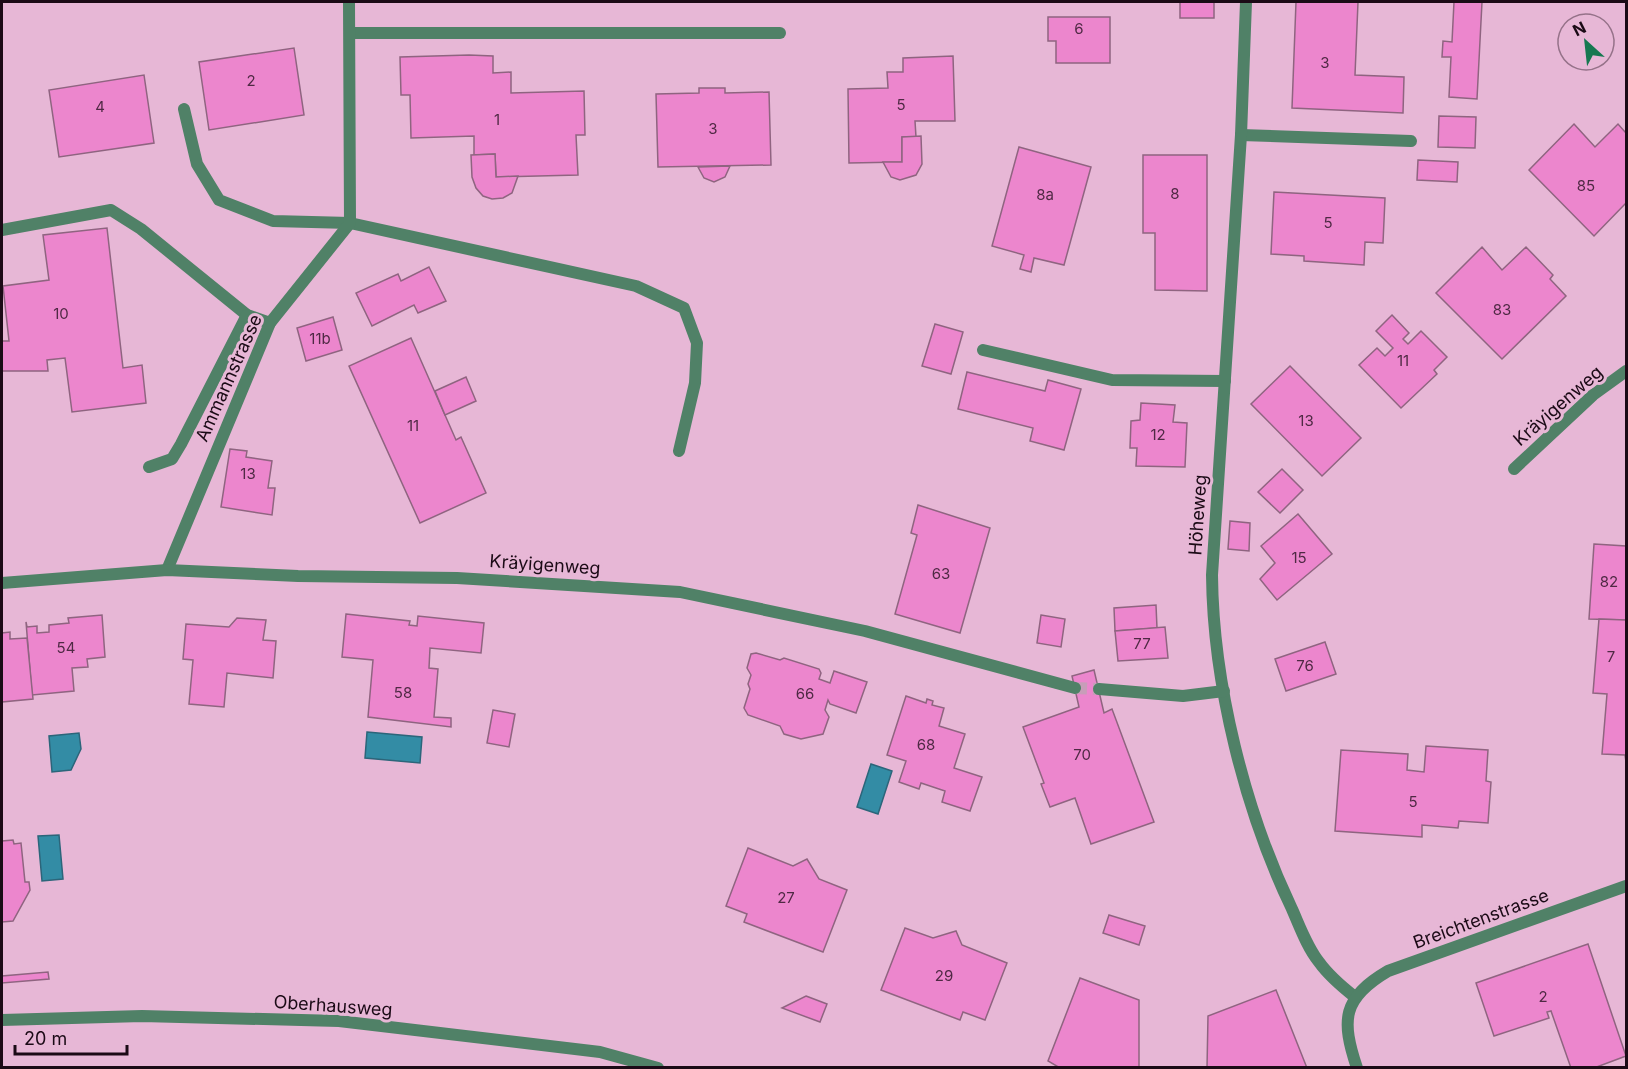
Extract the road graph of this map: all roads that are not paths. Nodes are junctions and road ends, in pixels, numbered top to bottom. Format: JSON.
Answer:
{"nodes":[{"id":1,"x":349,"y":2,"type":"edge"},
{"id":2,"x":1246,"y":2,"type":"edge"},
{"id":3,"x":350,"y":33,"type":"junction"},
{"id":4,"x":780,"y":33,"type":"dead end"},
{"id":5,"x":184,"y":109,"type":"dead end"},
{"id":6,"x":1240,"y":135,"type":"junction"},
{"id":7,"x":1411,"y":141,"type":"dead end"},
{"id":8,"x":350,"y":223,"type":"junction"},
{"id":9,"x":2,"y":230,"type":"edge"},
{"id":10,"x":247,"y":315,"type":"junction"},
{"id":11,"x":270,"y":323,"type":"junction"},
{"id":12,"x":983,"y":350,"type":"dead end"},
{"id":13,"x":1626,"y":371,"type":"edge"},
{"id":14,"x":1225,"y":381,"type":"junction"},
{"id":15,"x":679,"y":451,"type":"dead end"},
{"id":16,"x":149,"y":467,"type":"dead end"},
{"id":17,"x":1514,"y":470,"type":"dead end"},
{"id":18,"x":167,"y":570,"type":"junction"},
{"id":19,"x":2,"y":583,"type":"edge"},
{"id":20,"x":1075,"y":688,"type":"tunnel mouth"},
{"id":21,"x":1099,"y":689,"type":"tunnel mouth"},
{"id":22,"x":1224,"y":691,"type":"junction"},
{"id":23,"x":1626,"y":886,"type":"edge"},
{"id":24,"x":1354,"y":997,"type":"junction"},
{"id":25,"x":2,"y":1020,"type":"edge"},
{"id":26,"x":658,"y":1068,"type":"edge"},
{"id":27,"x":1357,"y":1068,"type":"edge"}],
"edges":[{"from":1,"to":3,"type":"street"},
{"from":2,"to":6,"type":"street","name":"Höheweg"},
{"from":3,"to":4,"type":"street"},
{"from":3,"to":8,"type":"street"},
{"from":5,"to":8,"type":"street"},
{"from":6,"to":7,"type":"street"},
{"from":6,"to":14,"type":"street","name":"Höheweg"},
{"from":8,"to":11,"type":"street","name":"Ammannstrasse"},
{"from":8,"to":15,"type":"street"},
{"from":9,"to":10,"type":"street"},
{"from":10,"to":11,"type":"street"},
{"from":10,"to":16,"type":"street"},
{"from":11,"to":18,"type":"street","name":"Ammannstrasse"},
{"from":12,"to":14,"type":"street"},
{"from":13,"to":17,"type":"street","name":"Kräyigenweg"},
{"from":14,"to":22,"type":"street","name":"Höheweg"},
{"from":18,"to":19,"type":"street","name":"Kräyigenweg"},
{"from":18,"to":20,"type":"street","name":"Kräyigenweg"},
{"from":21,"to":22,"type":"street"},
{"from":22,"to":24,"type":"street","name":"Höheweg"},
{"from":23,"to":24,"type":"street","name":"Breichtenstrasse"},
{"from":24,"to":27,"type":"street"},
{"from":25,"to":26,"type":"street","name":"Oberhausweg"}]}
